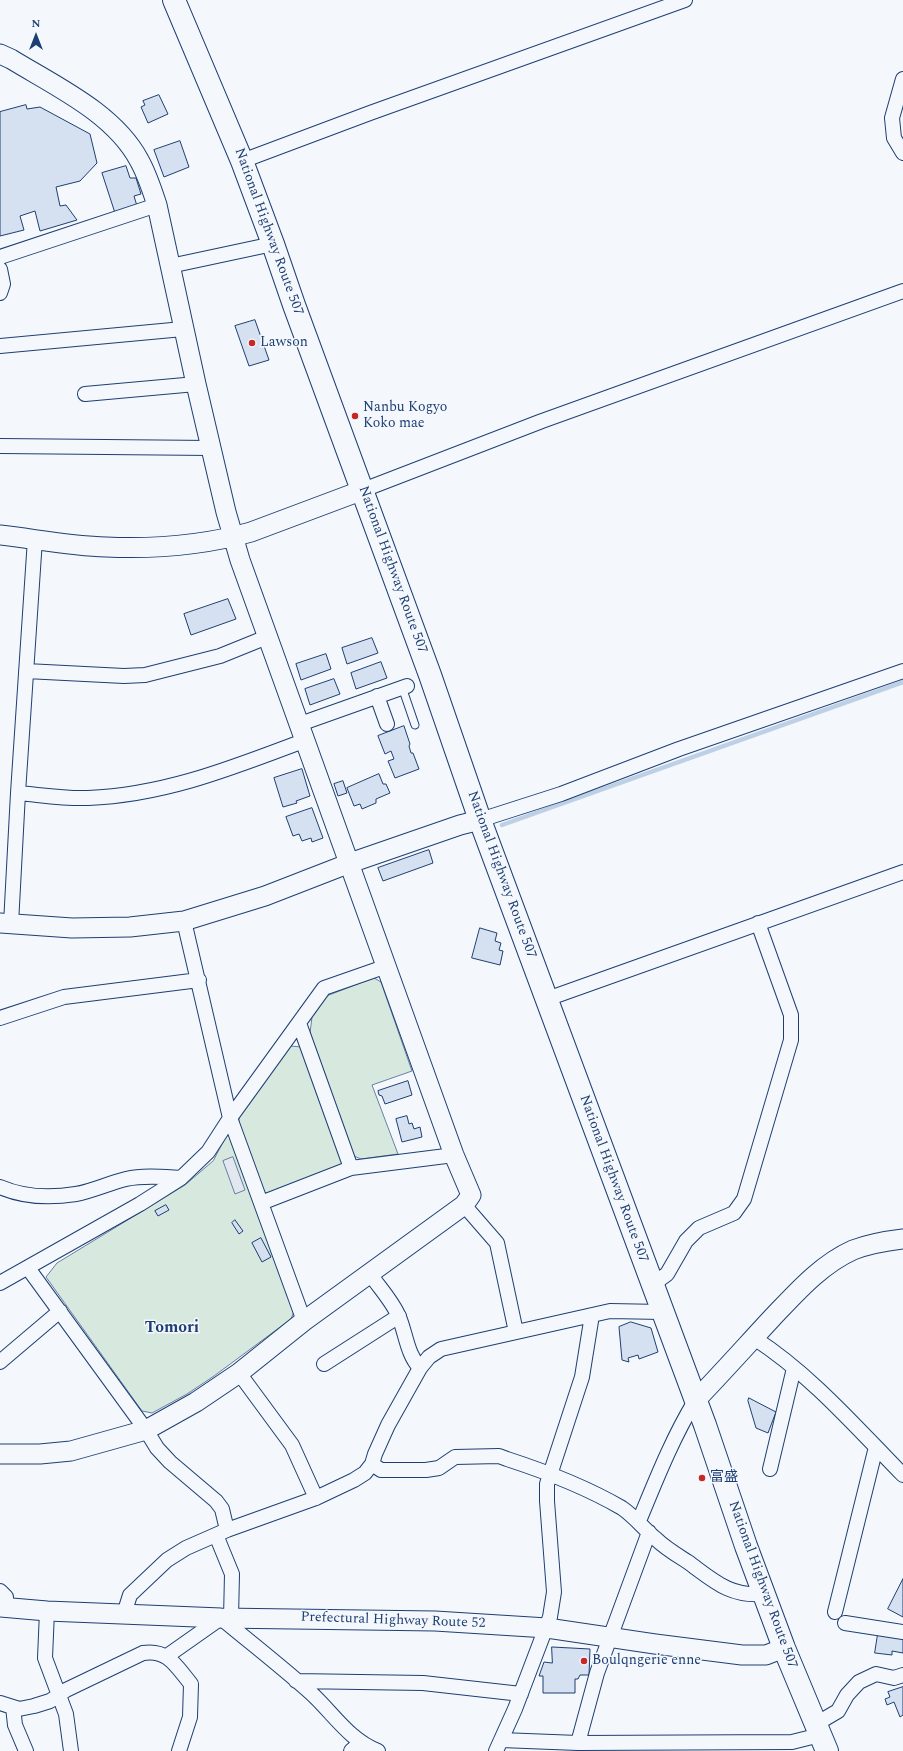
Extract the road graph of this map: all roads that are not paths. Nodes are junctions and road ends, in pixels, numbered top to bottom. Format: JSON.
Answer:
{"nodes":[{"id":1,"x":174,"y":0,"type":"edge"},
{"id":2,"x":685,"y":0,"type":"edge"},
{"id":3,"x":0,"y":54,"type":"edge"},
{"id":4,"x":903,"y":79,"type":"edge"},
{"id":5,"x":903,"y":153,"type":"edge"},
{"id":6,"x":242,"y":161,"type":"junction"},
{"id":7,"x":157,"y":205,"type":"junction"},
{"id":8,"x":274,"y":244,"type":"junction"},
{"id":9,"x":0,"y":257,"type":"edge"},
{"id":10,"x":170,"y":266,"type":"junction"},
{"id":11,"x":0,"y":269,"type":"edge"},
{"id":12,"x":903,"y":291,"type":"edge"},
{"id":13,"x":0,"y":293,"type":"edge"},
{"id":14,"x":183,"y":330,"type":"junction"},
{"id":15,"x":0,"y":346,"type":"edge"},
{"id":16,"x":196,"y":384,"type":"junction"},
{"id":17,"x":85,"y":394,"type":"dead end"},
{"id":18,"x":0,"y":446,"type":"edge"},
{"id":19,"x":211,"y":448,"type":"junction"},
{"id":20,"x":363,"y":490,"type":"junction"},
{"id":21,"x":0,"y":534,"type":"edge"},
{"id":22,"x":233,"y":537,"type":"junction"},
{"id":23,"x":35,"y":539,"type":"junction"},
{"id":24,"x":267,"y":637,"type":"junction"},
{"id":25,"x":26,"y":671,"type":"junction"},
{"id":26,"x":903,"y":671,"type":"edge"},
{"id":27,"x":404,"y":686,"type":"joint"},
{"id":28,"x":377,"y":696,"type":"junction"},
{"id":29,"x":387,"y":724,"type":"dead end"},
{"id":30,"x":415,"y":725,"type":"dead end"},
{"id":31,"x":303,"y":732,"type":"junction"},
{"id":32,"x":18,"y":793,"type":"junction"},
{"id":33,"x":480,"y":820,"type":"junction"},
{"id":34,"x":350,"y":863,"type":"junction"},
{"id":35,"x":903,"y":872,"type":"edge"},
{"id":36,"x":184,"y":921,"type":"junction"},
{"id":37,"x":6,"y":923,"type":"edge"},
{"id":38,"x":758,"y":924,"type":"junction"},
{"id":39,"x":387,"y":966,"type":"junction"},
{"id":40,"x":199,"y":980,"type":"junction"},
{"id":41,"x":547,"y":999,"type":"junction"},
{"id":42,"x":0,"y":1018,"type":"edge"},
{"id":43,"x":299,"y":1023,"type":"junction"},
{"id":44,"x":230,"y":1118,"type":"junction"},
{"id":45,"x":454,"y":1154,"type":"junction"},
{"id":46,"x":351,"y":1168,"type":"junction"},
{"id":47,"x":181,"y":1178,"type":"junction"},
{"id":48,"x":0,"y":1187,"type":"edge"},
{"id":49,"x":261,"y":1203,"type":"junction"},
{"id":50,"x":464,"y":1205,"type":"junction"},
{"id":51,"x":903,"y":1240,"type":"edge"},
{"id":52,"x":28,"y":1268,"type":"junction"},
{"id":53,"x":370,"y":1274,"type":"junction"},
{"id":54,"x":0,"y":1284,"type":"edge"},
{"id":55,"x":652,"y":1285,"type":"junction"},
{"id":56,"x":60,"y":1311,"type":"junction"},
{"id":57,"x":662,"y":1312,"type":"junction"},
{"id":58,"x":592,"y":1315,"type":"junction"},
{"id":59,"x":399,"y":1316,"type":"junction"},
{"id":60,"x":304,"y":1321,"type":"junction"},
{"id":61,"x":516,"y":1332,"type":"junction"},
{"id":62,"x":754,"y":1338,"type":"junction"},
{"id":63,"x":0,"y":1362,"type":"edge"},
{"id":64,"x":324,"y":1364,"type":"dead end"},
{"id":65,"x":420,"y":1368,"type":"junction"},
{"id":66,"x":794,"y":1368,"type":"junction"},
{"id":67,"x":239,"y":1373,"type":"junction"},
{"id":68,"x":695,"y":1401,"type":"junction"},
{"id":69,"x":146,"y":1430,"type":"junction"},
{"id":70,"x":876,"y":1447,"type":"junction"},
{"id":71,"x":0,"y":1454,"type":"edge"},
{"id":72,"x":372,"y":1464,"type":"junction"},
{"id":73,"x":770,"y":1469,"type":"dead end"},
{"id":74,"x":550,"y":1474,"type":"junction"},
{"id":75,"x":903,"y":1475,"type":"edge"},
{"id":76,"x":316,"y":1498,"type":"junction"},
{"id":77,"x":638,"y":1522,"type":"junction"},
{"id":78,"x":649,"y":1532,"type":"junction"},
{"id":79,"x":222,"y":1533,"type":"junction"},
{"id":80,"x":764,"y":1594,"type":"junction"},
{"id":81,"x":2,"y":1602,"type":"edge"},
{"id":82,"x":47,"y":1611,"type":"junction"},
{"id":83,"x":835,"y":1612,"type":"dead end"},
{"id":84,"x":124,"y":1614,"type":"junction"},
{"id":85,"x":226,"y":1618,"type":"junction"},
{"id":86,"x":845,"y":1623,"type":"dead end"},
{"id":87,"x":547,"y":1628,"type":"junction"},
{"id":88,"x":903,"y":1632,"type":"edge"},
{"id":89,"x":610,"y":1638,"type":"junction"},
{"id":90,"x":784,"y":1648,"type":"junction"},
{"id":91,"x":167,"y":1656,"type":"junction"},
{"id":92,"x":903,"y":1675,"type":"edge"},
{"id":93,"x":296,"y":1681,"type":"junction"},
{"id":94,"x":521,"y":1694,"type":"junction"},
{"id":95,"x":59,"y":1695,"type":"junction"},
{"id":96,"x":6,"y":1705,"type":"edge"},
{"id":97,"x":821,"y":1737,"type":"edge"},
{"id":98,"x":578,"y":1743,"type":"junction"},
{"id":99,"x":498,"y":1745,"type":"edge"},
{"id":100,"x":356,"y":1746,"type":"edge"},
{"id":101,"x":26,"y":1751,"type":"edge"},
{"id":102,"x":71,"y":1751,"type":"edge"},
{"id":103,"x":180,"y":1751,"type":"edge"},
{"id":104,"x":378,"y":1751,"type":"edge"}],
"edges":[{"from":1,"to":6,"type":"highway","name":"National Highway Route 507"},
{"from":2,"to":6,"type":"street"},
{"from":3,"to":7,"type":"street"},
{"from":4,"to":5,"type":"street"},
{"from":6,"to":8,"type":"highway","name":"National Highway Route 507"},
{"from":7,"to":9,"type":"street"},
{"from":7,"to":10,"type":"street"},
{"from":8,"to":10,"type":"street"},
{"from":8,"to":20,"type":"highway","name":"National Highway Route 507"},
{"from":10,"to":14,"type":"street"},
{"from":11,"to":13,"type":"street"},
{"from":12,"to":20,"type":"street"},
{"from":14,"to":15,"type":"street"},
{"from":14,"to":16,"type":"street"},
{"from":16,"to":17,"type":"street"},
{"from":16,"to":19,"type":"street"},
{"from":18,"to":19,"type":"street"},
{"from":19,"to":22,"type":"street"},
{"from":20,"to":22,"type":"street"},
{"from":20,"to":33,"type":"highway","name":"National Highway Route 507"},
{"from":21,"to":23,"type":"street"},
{"from":22,"to":23,"type":"street"},
{"from":22,"to":24,"type":"street"},
{"from":23,"to":25,"type":"street"},
{"from":24,"to":25,"type":"street"},
{"from":24,"to":31,"type":"street"},
{"from":25,"to":32,"type":"street"},
{"from":26,"to":33,"type":"street"},
{"from":27,"to":28,"type":"street"},
{"from":27,"to":30,"type":"lane"},
{"from":28,"to":29,"type":"street"},
{"from":28,"to":31,"type":"street"},
{"from":31,"to":32,"type":"street"},
{"from":31,"to":34,"type":"street"},
{"from":32,"to":37,"type":"street"},
{"from":33,"to":34,"type":"street"},
{"from":33,"to":41,"type":"highway","name":"National Highway Route 507"},
{"from":34,"to":36,"type":"street"},
{"from":34,"to":39,"type":"street"},
{"from":35,"to":38,"type":"street"},
{"from":36,"to":37,"type":"street"},
{"from":36,"to":40,"type":"street"},
{"from":38,"to":41,"type":"street"},
{"from":38,"to":55,"type":"street"},
{"from":39,"to":43,"type":"street"},
{"from":39,"to":45,"type":"street"},
{"from":40,"to":42,"type":"street"},
{"from":40,"to":44,"type":"street"},
{"from":41,"to":55,"type":"highway","name":"National Highway Route 507"},
{"from":43,"to":44,"type":"street"},
{"from":43,"to":46,"type":"street"},
{"from":44,"to":47,"type":"street"},
{"from":44,"to":49,"type":"street"},
{"from":45,"to":46,"type":"street"},
{"from":45,"to":50,"type":"street"},
{"from":46,"to":49,"type":"street"},
{"from":47,"to":48,"type":"street"},
{"from":47,"to":52,"type":"street"},
{"from":49,"to":60,"type":"street"},
{"from":50,"to":53,"type":"street"},
{"from":50,"to":61,"type":"street"},
{"from":51,"to":62,"type":"street"},
{"from":52,"to":54,"type":"street"},
{"from":52,"to":56,"type":"street"},
{"from":53,"to":59,"type":"street"},
{"from":53,"to":60,"type":"street"},
{"from":55,"to":57,"type":"highway","name":"National Highway Route 507"},
{"from":56,"to":63,"type":"street"},
{"from":56,"to":69,"type":"street"},
{"from":57,"to":58,"type":"street"},
{"from":57,"to":68,"type":"highway","name":"National Highway Route 507"},
{"from":58,"to":61,"type":"street"},
{"from":58,"to":74,"type":"street"},
{"from":59,"to":64,"type":"street"},
{"from":59,"to":65,"type":"street"},
{"from":60,"to":67,"type":"street"},
{"from":61,"to":65,"type":"street"},
{"from":62,"to":66,"type":"street"},
{"from":62,"to":68,"type":"street"},
{"from":65,"to":72,"type":"street"},
{"from":66,"to":70,"type":"street"},
{"from":66,"to":73,"type":"street"},
{"from":67,"to":69,"type":"street"},
{"from":67,"to":76,"type":"street"},
{"from":68,"to":77,"type":"street"},
{"from":68,"to":80,"type":"highway","name":"National Highway Route 507"},
{"from":69,"to":71,"type":"street"},
{"from":69,"to":79,"type":"street"},
{"from":70,"to":75,"type":"street"},
{"from":70,"to":83,"type":"street"},
{"from":72,"to":74,"type":"street"},
{"from":72,"to":76,"type":"street"},
{"from":74,"to":77,"type":"street"},
{"from":74,"to":87,"type":"street"},
{"from":76,"to":79,"type":"street"},
{"from":77,"to":78,"type":"street"},
{"from":78,"to":80,"type":"street"},
{"from":78,"to":89,"type":"street"},
{"from":79,"to":84,"type":"street"},
{"from":79,"to":85,"type":"street"},
{"from":80,"to":90,"type":"highway","name":"National Highway Route 507"},
{"from":81,"to":82,"type":"street","name":"Prefectural Highway Route 52"},
{"from":82,"to":84,"type":"street","name":"Prefectural Highway Route 52"},
{"from":82,"to":95,"type":"street"},
{"from":84,"to":85,"type":"street","name":"Prefectural Highway Route 52"},
{"from":85,"to":87,"type":"street","name":"Prefectural Highway Route 52"},
{"from":85,"to":91,"type":"street"},
{"from":85,"to":93,"type":"street"},
{"from":86,"to":88,"type":"street"},
{"from":87,"to":89,"type":"street","name":"Prefectural Highway Route 52"},
{"from":87,"to":94,"type":"street"},
{"from":89,"to":90,"type":"street","name":"Prefectural Highway Route 52"},
{"from":89,"to":98,"type":"street"},
{"from":90,"to":97,"type":"highway","name":"National Highway Route 507"},
{"from":91,"to":95,"type":"street"},
{"from":91,"to":103,"type":"street"},
{"from":92,"to":97,"type":"street"},
{"from":93,"to":94,"type":"street"},
{"from":93,"to":100,"type":"street"},
{"from":94,"to":99,"type":"street"},
{"from":95,"to":96,"type":"street"},
{"from":95,"to":102,"type":"street"},
{"from":96,"to":101,"type":"street"},
{"from":97,"to":98,"type":"street"},
{"from":98,"to":99,"type":"street"},
{"from":100,"to":104,"type":"street"}]}
